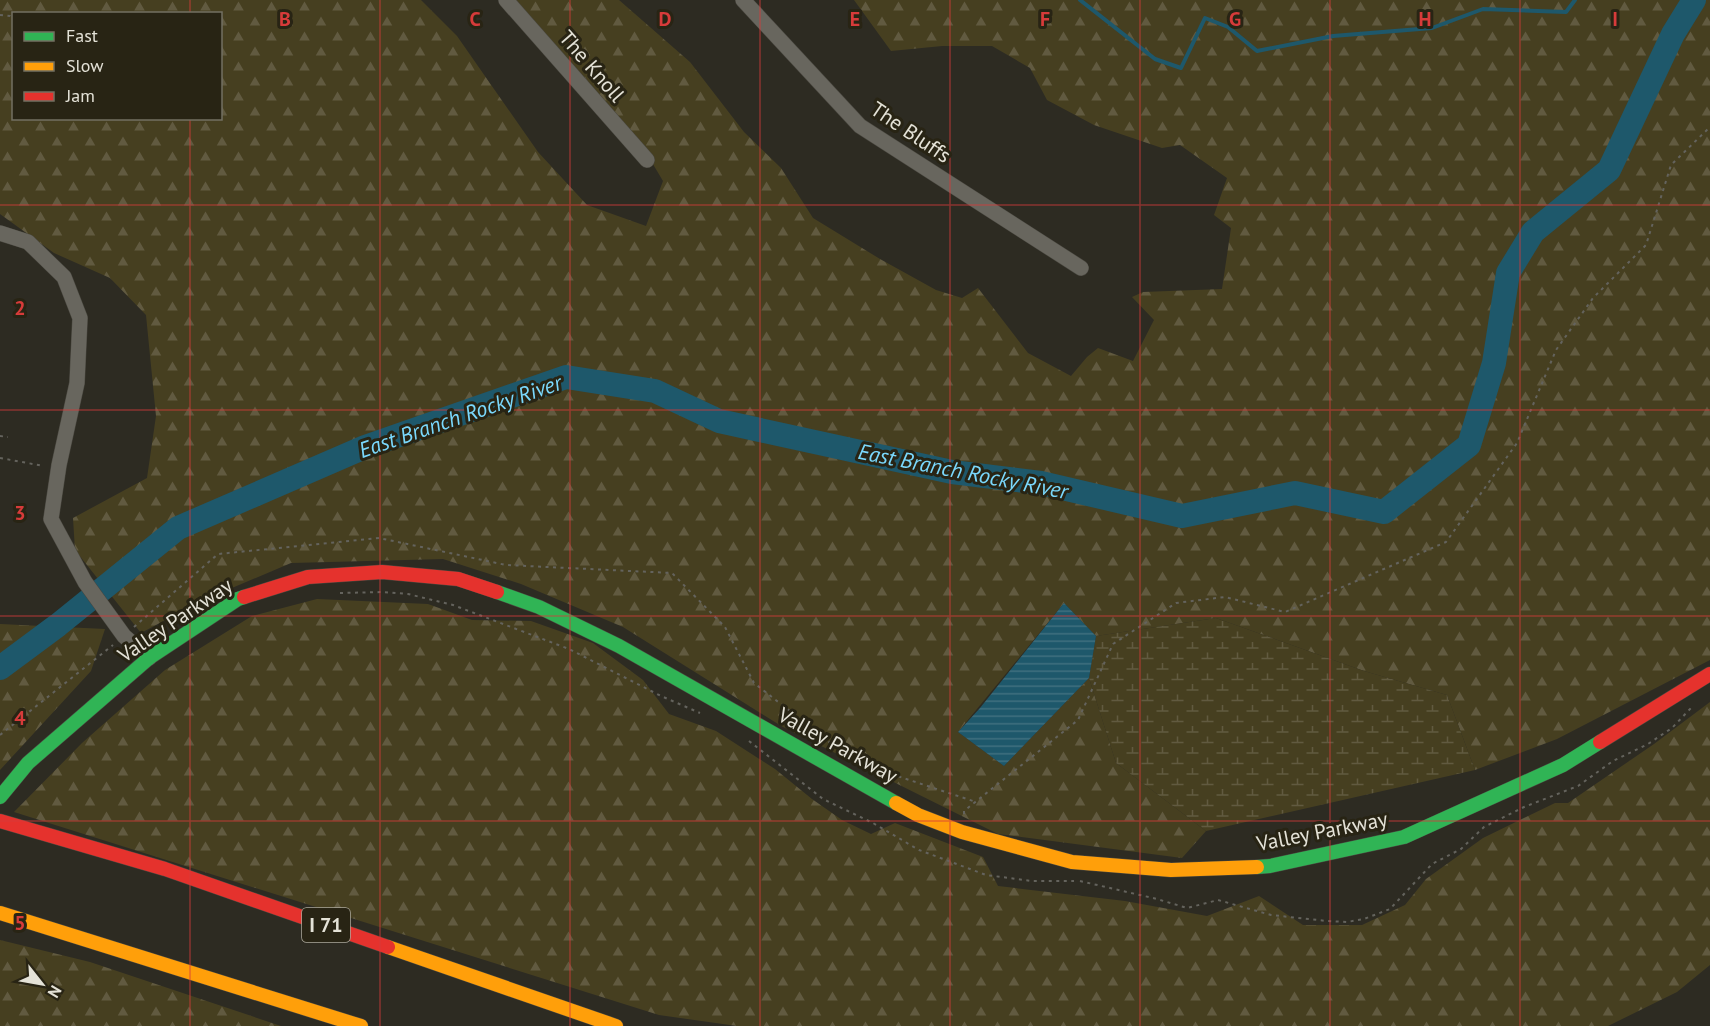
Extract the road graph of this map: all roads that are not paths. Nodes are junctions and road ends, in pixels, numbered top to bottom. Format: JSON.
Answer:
{"nodes":[{"id":1,"x":506,"y":0,"type":"edge"},
{"id":2,"x":743,"y":0,"type":"edge"},
{"id":3,"x":647,"y":160,"type":"dead end"},
{"id":4,"x":0,"y":233,"type":"edge"},
{"id":5,"x":1081,"y":268,"type":"dead end"},
{"id":6,"x":149,"y":658,"type":"junction"},
{"id":7,"x":1710,"y":674,"type":"edge"},
{"id":8,"x":0,"y":797,"type":"edge"},
{"id":9,"x":0,"y":821,"type":"edge"},
{"id":10,"x":0,"y":913,"type":"edge"},
{"id":11,"x":361,"y":1026,"type":"edge"},
{"id":12,"x":616,"y":1026,"type":"edge"}],
"edges":[{"from":1,"to":3,"type":"street","name":"The Knoll"},
{"from":2,"to":5,"type":"street","name":"The Bluffs"},
{"from":4,"to":6,"type":"street"},
{"from":6,"to":7,"type":"main road","name":"Valley Parkway"},
{"from":6,"to":8,"type":"main road","name":"Valley Parkway"},
{"from":9,"to":12,"type":"main road","number":"I 71"},
{"from":10,"to":11,"type":"main road"}]}
